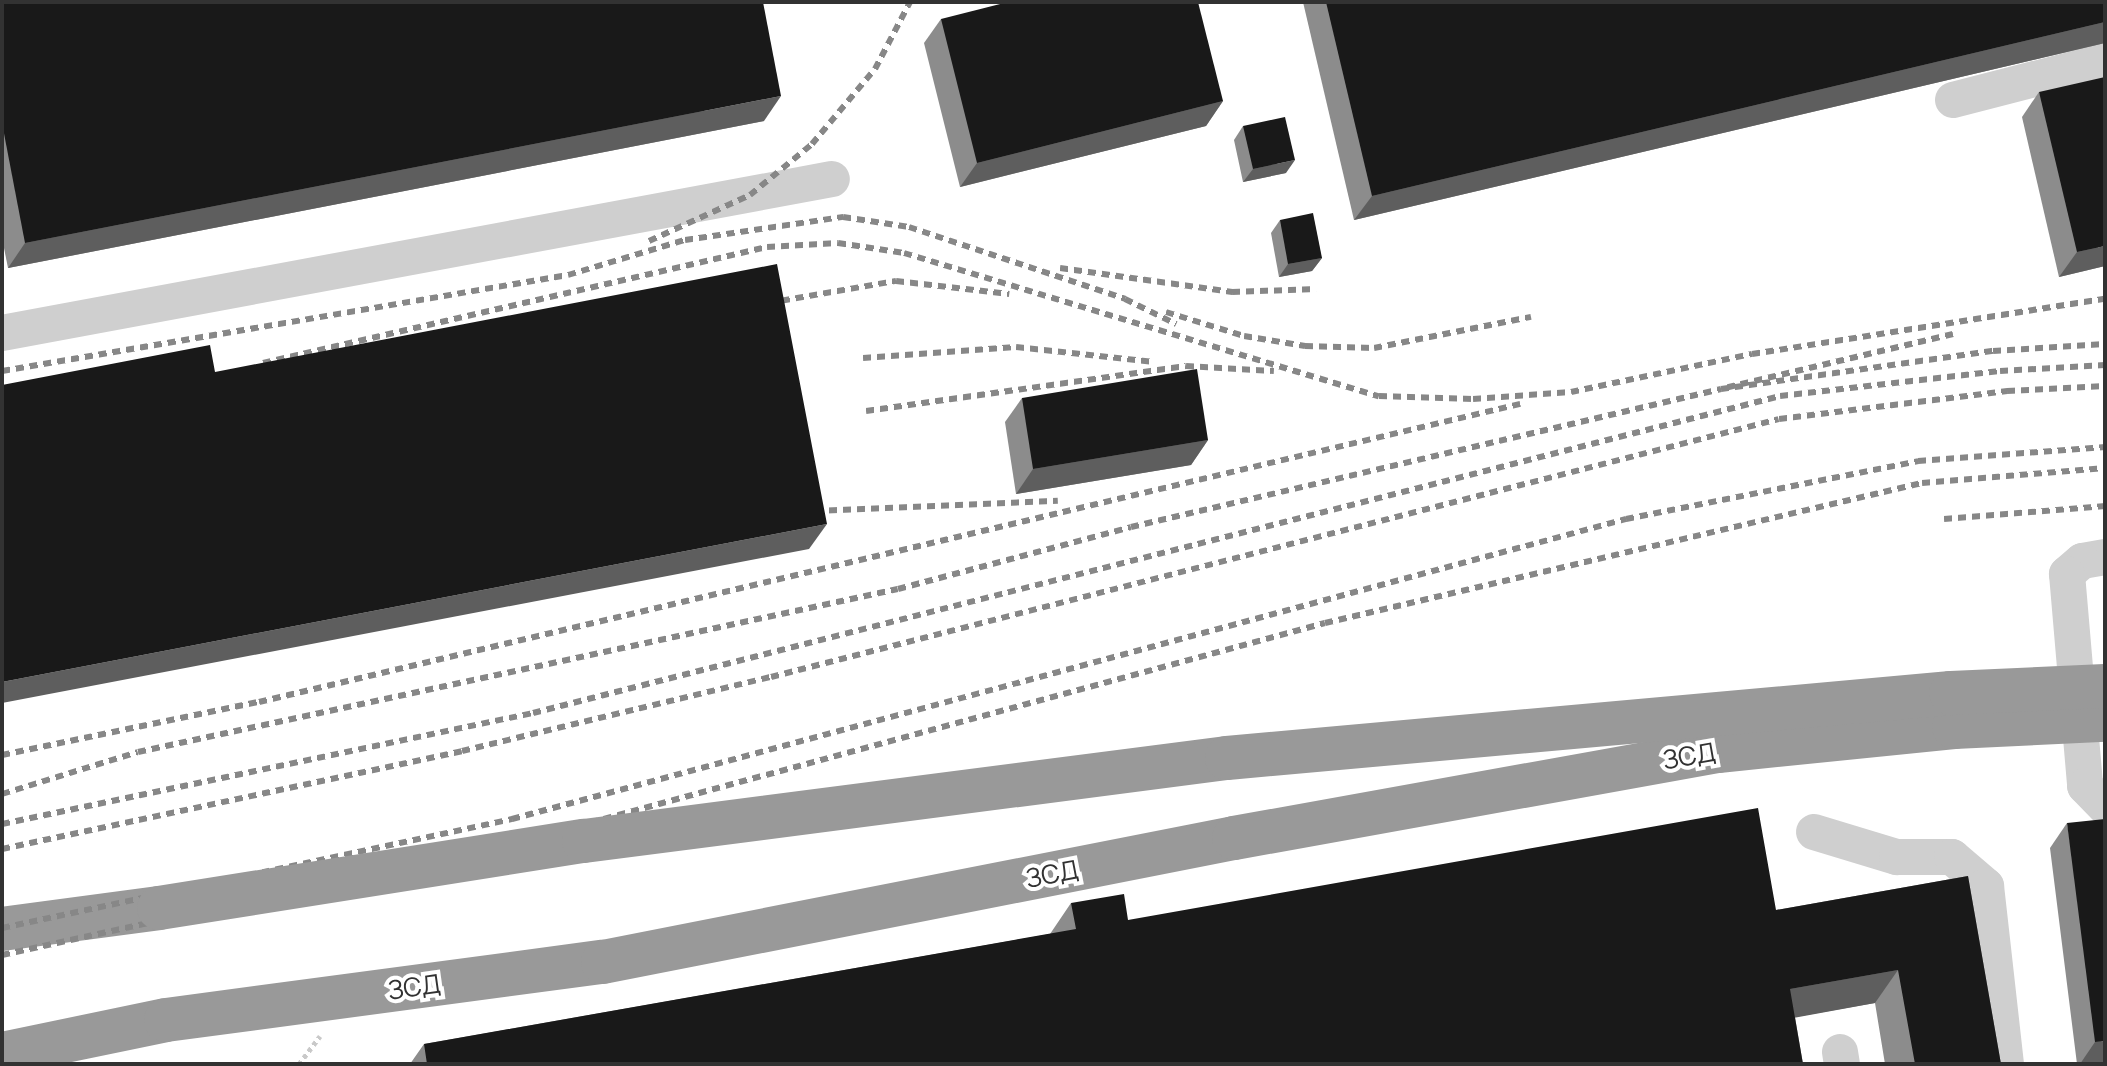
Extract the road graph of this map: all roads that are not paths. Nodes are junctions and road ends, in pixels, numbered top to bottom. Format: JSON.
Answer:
{"nodes":[{"id":1,"x":2105,"y":61,"type":"edge"},
{"id":2,"x":1953,"y":100,"type":"dead end"},
{"id":3,"x":832,"y":179,"type":"dead end"},
{"id":4,"x":2,"y":333,"type":"edge"},
{"id":5,"x":2105,"y":557,"type":"edge"},
{"id":6,"x":2105,"y":686,"type":"edge"},
{"id":7,"x":2105,"y":720,"type":"edge"},
{"id":8,"x":2105,"y":807,"type":"edge"},
{"id":9,"x":1814,"y":832,"type":"dead end"},
{"id":10,"x":2,"y":929,"type":"edge"},
{"id":11,"x":2,"y":1054,"type":"edge"},
{"id":12,"x":2006,"y":1064,"type":"edge"}],
"edges":[{"from":1,"to":2,"type":"lane"},
{"from":3,"to":4,"type":"lane"},
{"from":5,"to":8,"type":"lane"},
{"from":6,"to":10,"type":"highway","name":"ЗСД","bridge":true},
{"from":7,"to":11,"type":"highway","name":"ЗСД","bridge":true},
{"from":9,"to":12,"type":"lane"}]}
